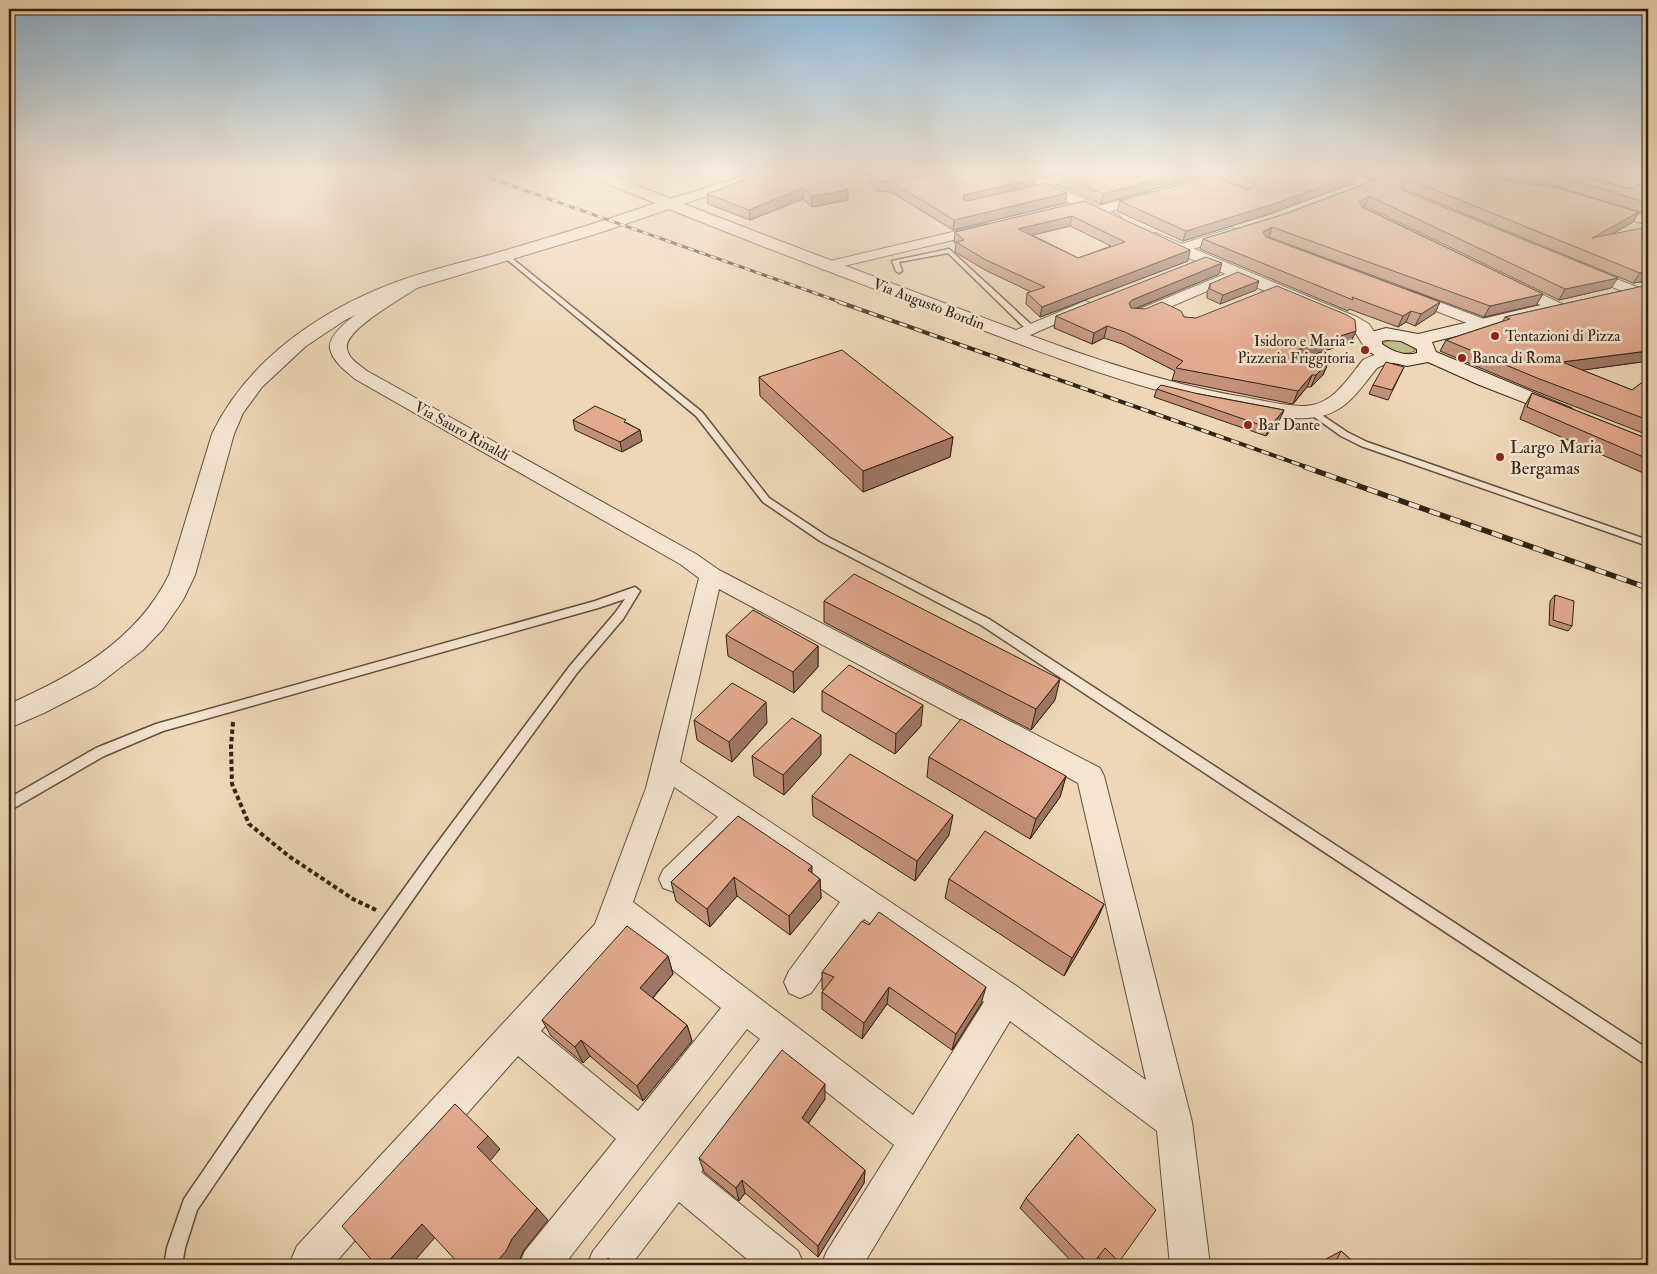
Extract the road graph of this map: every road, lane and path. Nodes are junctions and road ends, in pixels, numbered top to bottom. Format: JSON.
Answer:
{"nodes":[{"id":1,"x":586,"y":231,"type":"edge"},
{"id":2,"x":739,"y":231,"type":"edge"},
{"id":3,"x":971,"y":231,"type":"edge"},
{"id":4,"x":1142,"y":231,"type":"edge"},
{"id":5,"x":1236,"y":231,"type":"edge"},
{"id":6,"x":1180,"y":249,"type":"junction"},
{"id":7,"x":506,"y":256,"type":"junction"},
{"id":8,"x":1205,"y":260,"type":"junction"},
{"id":9,"x":1568,"y":264,"type":"edge"},
{"id":10,"x":827,"y":266,"type":"junction"},
{"id":11,"x":1189,"y":267,"type":"edge"},
{"id":12,"x":899,"y":271,"type":"dead end"},
{"id":13,"x":1237,"y":273,"type":"junction"},
{"id":14,"x":418,"y":281,"type":"junction"},
{"id":15,"x":1503,"y":281,"type":"edge"},
{"id":16,"x":1390,"y":289,"type":"edge"},
{"id":17,"x":1642,"y":289,"type":"edge"},
{"id":18,"x":1276,"y":290,"type":"junction"},
{"id":19,"x":1258,"y":296,"type":"edge"},
{"id":20,"x":1603,"y":296,"type":"edge"},
{"id":21,"x":1102,"y":299,"type":"edge"},
{"id":22,"x":1575,"y":303,"type":"edge"},
{"id":23,"x":1556,"y":307,"type":"junction"},
{"id":24,"x":1136,"y":316,"type":"edge"},
{"id":25,"x":1483,"y":324,"type":"junction"},
{"id":26,"x":1023,"y":333,"type":"junction"},
{"id":27,"x":1421,"y":347,"type":"junction"},
{"id":28,"x":1373,"y":350,"type":"junction"},
{"id":29,"x":1313,"y":412,"type":"junction"},
{"id":30,"x":1584,"y":420,"type":"edge"},
{"id":31,"x":1648,"y":543,"type":"edge"},
{"id":32,"x":700,"y":567,"type":"junction"},
{"id":33,"x":235,"y":705,"type":"junction"},
{"id":34,"x":9,"y":716,"type":"edge"},
{"id":35,"x":666,"y":767,"type":"junction"},
{"id":36,"x":9,"y":805,"type":"edge"},
{"id":37,"x":738,"y":816,"type":"junction"},
{"id":38,"x":674,"y":879,"type":"edge"},
{"id":39,"x":861,"y":899,"type":"junction"},
{"id":40,"x":616,"y":907,"type":"junction"},
{"id":41,"x":392,"y":918,"type":"junction"},
{"id":42,"x":800,"y":982,"type":"dead end"},
{"id":43,"x":1006,"y":998,"type":"junction"},
{"id":44,"x":744,"y":1006,"type":"junction"},
{"id":45,"x":517,"y":1033,"type":"junction"},
{"id":46,"x":783,"y":1036,"type":"junction"},
{"id":47,"x":1648,"y":1058,"type":"edge"},
{"id":48,"x":1174,"y":1122,"type":"junction"},
{"id":49,"x":640,"y":1137,"type":"junction"},
{"id":50,"x":918,"y":1141,"type":"junction"},
{"id":51,"x":676,"y":1175,"type":"junction"},
{"id":52,"x":173,"y":1265,"type":"edge"},
{"id":53,"x":316,"y":1265,"type":"edge"},
{"id":54,"x":539,"y":1265,"type":"edge"},
{"id":55,"x":607,"y":1265,"type":"edge"},
{"id":56,"x":784,"y":1265,"type":"edge"},
{"id":57,"x":841,"y":1265,"type":"edge"},
{"id":58,"x":1190,"y":1265,"type":"edge"}],
"edges":[{"from":1,"to":7,"type":"street"},
{"from":2,"to":10,"type":"street","name":"Via Augusto Bordin"},
{"from":3,"to":10,"type":"street"},
{"from":4,"to":6,"type":"street"},
{"from":5,"to":6,"type":"street"},
{"from":6,"to":8,"type":"street"},
{"from":7,"to":14,"type":"street"},
{"from":7,"to":47,"type":"lane"},
{"from":8,"to":11,"type":"street"},
{"from":8,"to":13,"type":"street"},
{"from":9,"to":17,"type":"street"},
{"from":10,"to":26,"type":"street","name":"Via Augusto Bordin"},
{"from":12,"to":26,"type":"lane"},
{"from":13,"to":18,"type":"street"},
{"from":13,"to":24,"type":"street"},
{"from":14,"to":32,"type":"street","name":"Via Sauro Rinaldi"},
{"from":14,"to":34,"type":"street"},
{"from":15,"to":23,"type":"street"},
{"from":16,"to":25,"type":"street"},
{"from":17,"to":20,"type":"street"},
{"from":18,"to":19,"type":"street"},
{"from":18,"to":28,"type":"street"},
{"from":21,"to":26,"type":"street"},
{"from":22,"to":23,"type":"street"},
{"from":23,"to":25,"type":"street"},
{"from":25,"to":27,"type":"street"},
{"from":26,"to":29,"type":"street","name":"Via Augusto Bordin"},
{"from":27,"to":28,"type":"street"},
{"from":27,"to":28,"type":"street"},
{"from":27,"to":30,"type":"street"},
{"from":28,"to":29,"type":"street"},
{"from":29,"to":31,"type":"lane"},
{"from":32,"to":35,"type":"street"},
{"from":32,"to":48,"type":"street","name":"Via Sauro Rinaldi"},
{"from":33,"to":36,"type":"lane"},
{"from":33,"to":41,"type":"path"},
{"from":33,"to":41,"type":"lane"},
{"from":35,"to":37,"type":"street"},
{"from":35,"to":40,"type":"street"},
{"from":37,"to":38,"type":"street"},
{"from":37,"to":39,"type":"street"},
{"from":39,"to":42,"type":"street"},
{"from":39,"to":43,"type":"street"},
{"from":40,"to":44,"type":"street"},
{"from":40,"to":45,"type":"street"},
{"from":41,"to":52,"type":"lane"},
{"from":43,"to":48,"type":"street"},
{"from":43,"to":50,"type":"street"},
{"from":44,"to":46,"type":"street"},
{"from":44,"to":49,"type":"street"},
{"from":45,"to":49,"type":"street"},
{"from":45,"to":53,"type":"street"},
{"from":46,"to":50,"type":"street"},
{"from":46,"to":51,"type":"street"},
{"from":48,"to":58,"type":"street","name":"Via Sauro Rinaldi"},
{"from":49,"to":54,"type":"street"},
{"from":50,"to":57,"type":"street"},
{"from":51,"to":55,"type":"street"},
{"from":51,"to":56,"type":"street"}]}
